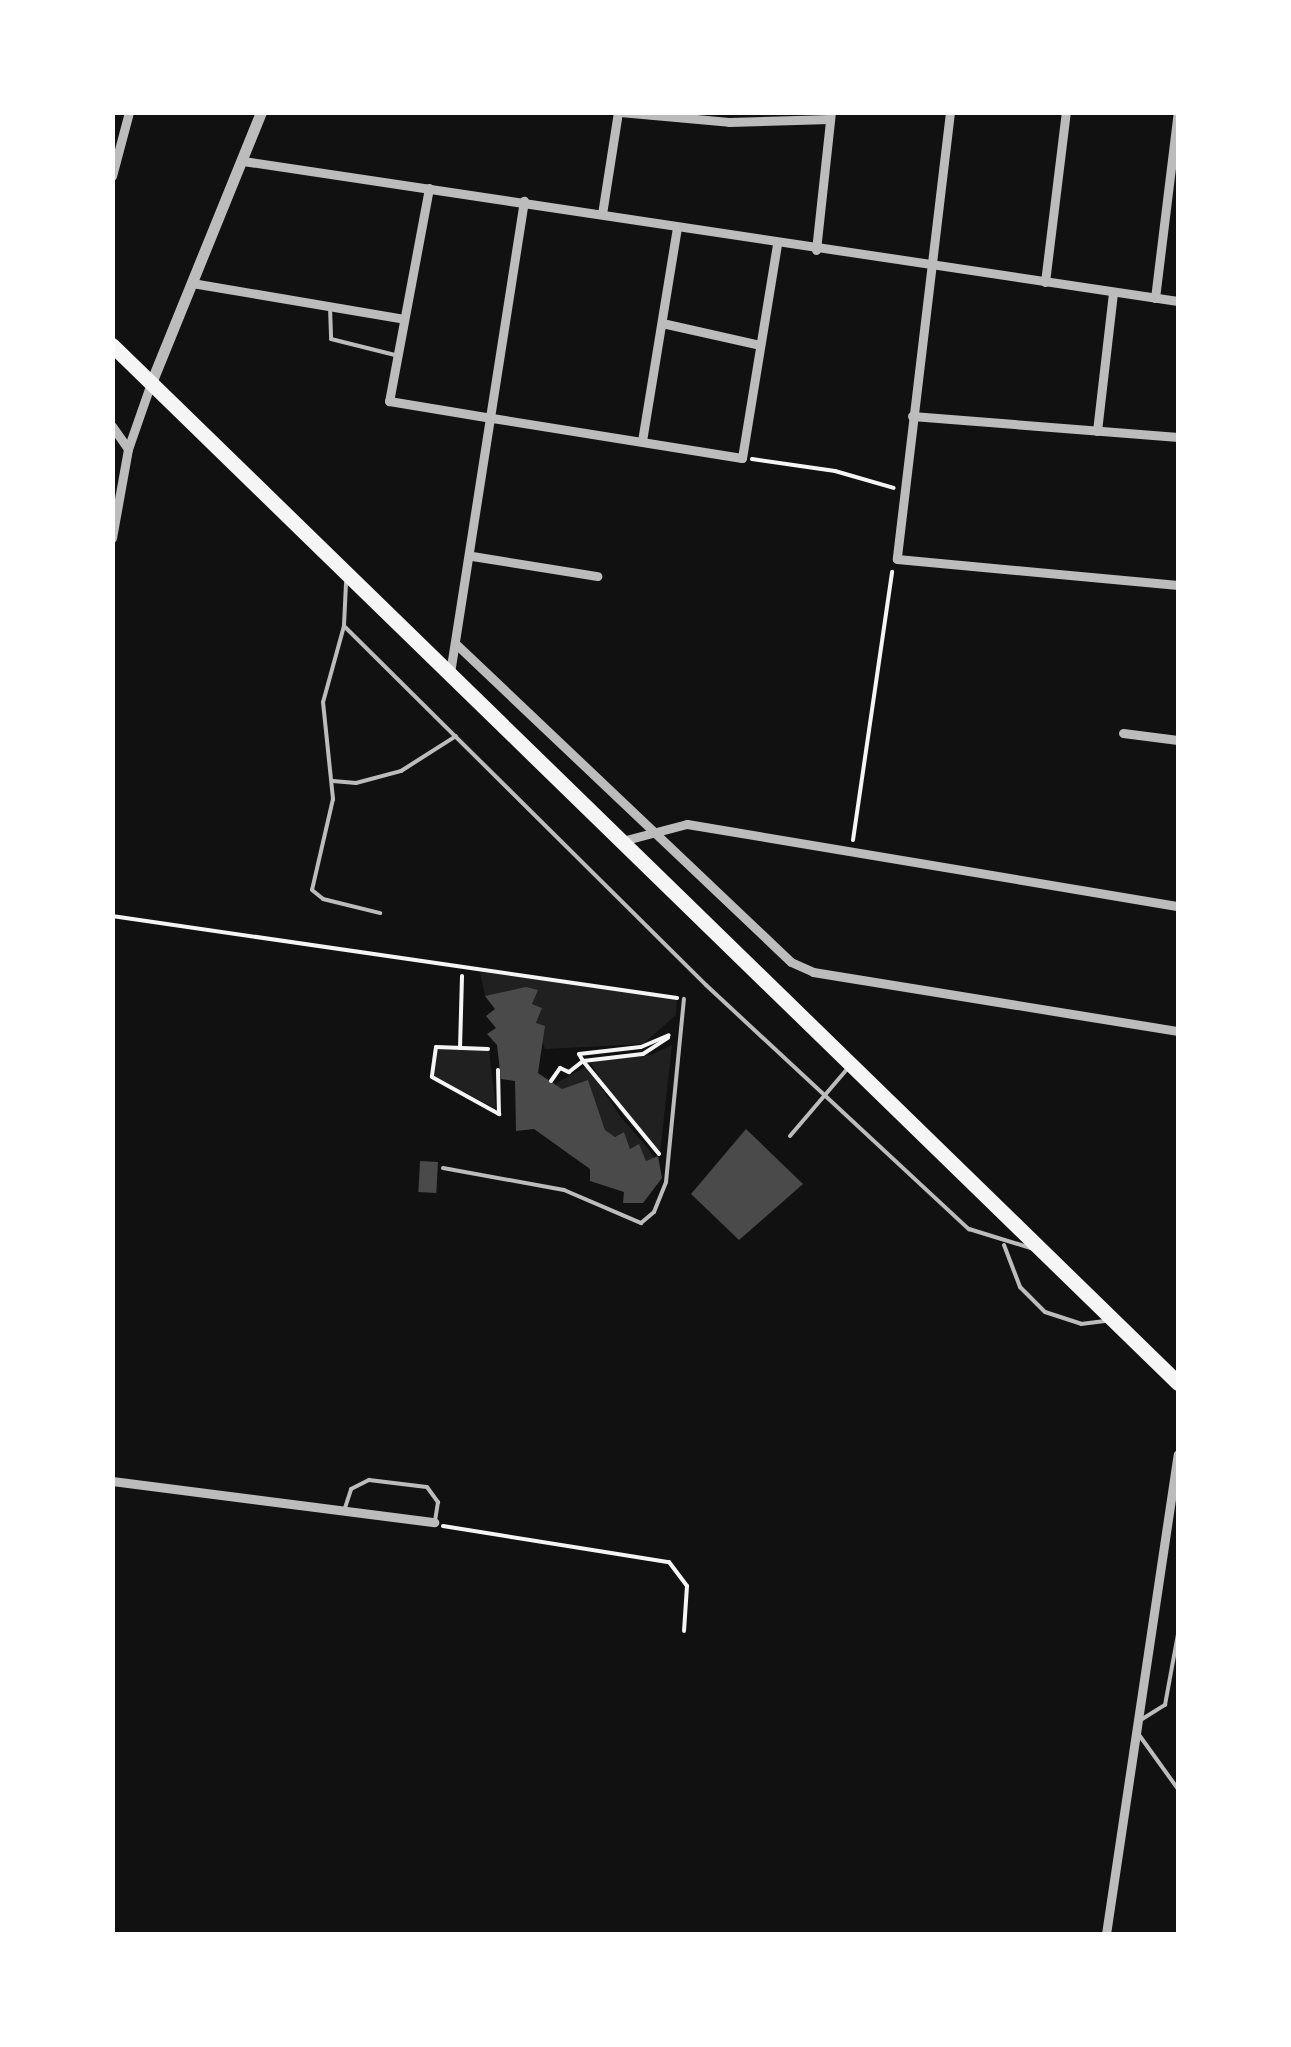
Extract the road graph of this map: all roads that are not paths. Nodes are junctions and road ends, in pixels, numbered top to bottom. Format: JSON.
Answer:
{"nodes":[{"id":1,"x":129,"y":112,"type":"edge"},
{"id":2,"x":261,"y":112,"type":"edge"},
{"id":3,"x":619,"y":112,"type":"edge"},
{"id":4,"x":950,"y":112,"type":"edge"},
{"id":5,"x":1066,"y":112,"type":"edge"},
{"id":6,"x":1178,"y":112,"type":"edge"},
{"id":7,"x":830,"y":116,"type":"edge"},
{"id":8,"x":243,"y":161,"type":"junction"},
{"id":9,"x":112,"y":176,"type":"edge"},
{"id":10,"x":430,"y":188,"type":"junction"},
{"id":11,"x":524,"y":201,"type":"junction"},
{"id":12,"x":602,"y":214,"type":"junction"},
{"id":13,"x":678,"y":227,"type":"junction"},
{"id":14,"x":777,"y":244,"type":"junction"},
{"id":15,"x":816,"y":250,"type":"junction"},
{"id":16,"x":930,"y":265,"type":"junction"},
{"id":17,"x":1045,"y":282,"type":"junction"},
{"id":18,"x":192,"y":283,"type":"junction"},
{"id":19,"x":1113,"y":292,"type":"junction"},
{"id":20,"x":1155,"y":298,"type":"junction"},
{"id":21,"x":1178,"y":301,"type":"edge"},
{"id":22,"x":330,"y":306,"type":"junction"},
{"id":23,"x":404,"y":319,"type":"junction"},
{"id":24,"x":662,"y":324,"type":"junction"},
{"id":25,"x":112,"y":345,"type":"edge"},
{"id":26,"x":760,"y":345,"type":"junction"},
{"id":27,"x":398,"y":356,"type":"junction"},
{"id":28,"x":152,"y":383,"type":"junction"},
{"id":29,"x":912,"y":416,"type":"junction"},
{"id":30,"x":492,"y":418,"type":"junction"},
{"id":31,"x":112,"y":426,"type":"edge"},
{"id":32,"x":1097,"y":431,"type":"junction"},
{"id":33,"x":1178,"y":437,"type":"edge"},
{"id":34,"x":642,"y":441,"type":"junction"},
{"id":35,"x":128,"y":449,"type":"junction"},
{"id":36,"x":112,"y":538,"type":"edge"},
{"id":37,"x":472,"y":556,"type":"junction"},
{"id":38,"x":346,"y":573,"type":"junction"},
{"id":39,"x":597,"y":576,"type":"dead end"},
{"id":40,"x":1178,"y":585,"type":"edge"},
{"id":41,"x":344,"y":626,"type":"junction"},
{"id":42,"x":456,"y":646,"type":"junction"},
{"id":43,"x":450,"y":673,"type":"junction"},
{"id":44,"x":1123,"y":732,"type":"dead end"},
{"id":45,"x":457,"y":735,"type":"junction"},
{"id":46,"x":1178,"y":740,"type":"edge"},
{"id":47,"x":334,"y":782,"type":"junction"},
{"id":48,"x":656,"y":828,"type":"junction"},
{"id":49,"x":622,"y":841,"type":"junction"},
{"id":50,"x":1178,"y":906,"type":"edge"},
{"id":51,"x":380,"y":912,"type":"dead end"},
{"id":52,"x":684,"y":999,"type":"road end"},
{"id":53,"x":1178,"y":1032,"type":"edge"},
{"id":54,"x":852,"y":1064,"type":"junction"},
{"id":55,"x":824,"y":1094,"type":"junction"},
{"id":56,"x":790,"y":1136,"type":"dead end"},
{"id":57,"x":443,"y":1168,"type":"dead end"},
{"id":58,"x":1004,"y":1244,"type":"junction"},
{"id":59,"x":1044,"y":1251,"type":"junction"},
{"id":60,"x":1114,"y":1320,"type":"junction"},
{"id":61,"x":1178,"y":1381,"type":"edge"},
{"id":62,"x":1178,"y":1454,"type":"edge"},
{"id":63,"x":112,"y":1481,"type":"edge"},
{"id":64,"x":344,"y":1511,"type":"junction"},
{"id":65,"x":434,"y":1522,"type":"joint"},
{"id":66,"x":1178,"y":1634,"type":"edge"},
{"id":67,"x":1138,"y":1726,"type":"junction"},
{"id":68,"x":1178,"y":1789,"type":"edge"},
{"id":69,"x":1106,"y":1934,"type":"edge"}],
"edges":[{"from":1,"to":9,"type":"street"},
{"from":2,"to":8,"type":"street"},
{"from":3,"to":7,"type":"street"},
{"from":3,"to":12,"type":"street"},
{"from":4,"to":16,"type":"street"},
{"from":5,"to":17,"type":"street"},
{"from":6,"to":20,"type":"street"},
{"from":7,"to":15,"type":"street"},
{"from":8,"to":10,"type":"street"},
{"from":8,"to":18,"type":"street"},
{"from":10,"to":11,"type":"street"},
{"from":10,"to":23,"type":"street"},
{"from":11,"to":12,"type":"street"},
{"from":11,"to":30,"type":"street"},
{"from":12,"to":13,"type":"street"},
{"from":13,"to":14,"type":"street"},
{"from":13,"to":24,"type":"street"},
{"from":14,"to":15,"type":"street"},
{"from":14,"to":26,"type":"street"},
{"from":15,"to":16,"type":"street"},
{"from":16,"to":17,"type":"street"},
{"from":16,"to":29,"type":"street"},
{"from":17,"to":19,"type":"street"},
{"from":18,"to":22,"type":"street"},
{"from":18,"to":28,"type":"street"},
{"from":19,"to":20,"type":"street"},
{"from":19,"to":32,"type":"street"},
{"from":20,"to":21,"type":"street"},
{"from":22,"to":23,"type":"street"},
{"from":22,"to":27,"type":"lane"},
{"from":23,"to":27,"type":"street"},
{"from":24,"to":26,"type":"street"},
{"from":24,"to":34,"type":"street"},
{"from":25,"to":28,"type":"highway"},
{"from":26,"to":34,"type":"street"},
{"from":27,"to":30,"type":"street"},
{"from":28,"to":35,"type":"street"},
{"from":28,"to":38,"type":"highway"},
{"from":29,"to":32,"type":"street"},
{"from":29,"to":40,"type":"street"},
{"from":30,"to":34,"type":"street"},
{"from":30,"to":37,"type":"street"},
{"from":31,"to":35,"type":"street"},
{"from":32,"to":33,"type":"street"},
{"from":35,"to":36,"type":"street"},
{"from":37,"to":39,"type":"street"},
{"from":37,"to":42,"type":"street"},
{"from":38,"to":41,"type":"lane"},
{"from":38,"to":43,"type":"highway"},
{"from":41,"to":45,"type":"lane"},
{"from":41,"to":47,"type":"lane"},
{"from":42,"to":43,"type":"street"},
{"from":42,"to":48,"type":"street"},
{"from":43,"to":49,"type":"highway"},
{"from":44,"to":46,"type":"street"},
{"from":45,"to":47,"type":"lane"},
{"from":45,"to":55,"type":"lane"},
{"from":47,"to":51,"type":"lane"},
{"from":48,"to":49,"type":"street"},
{"from":48,"to":50,"type":"street"},
{"from":48,"to":53,"type":"street"},
{"from":49,"to":54,"type":"highway"},
{"from":52,"to":57,"type":"lane"},
{"from":54,"to":55,"type":"lane"},
{"from":54,"to":59,"type":"highway"},
{"from":55,"to":56,"type":"lane"},
{"from":55,"to":58,"type":"lane"},
{"from":58,"to":59,"type":"lane"},
{"from":58,"to":60,"type":"lane"},
{"from":59,"to":60,"type":"highway"},
{"from":60,"to":61,"type":"highway"},
{"from":62,"to":67,"type":"street"},
{"from":63,"to":64,"type":"street"},
{"from":64,"to":65,"type":"street"},
{"from":64,"to":65,"type":"lane"},
{"from":66,"to":67,"type":"lane"},
{"from":67,"to":68,"type":"lane"},
{"from":67,"to":69,"type":"street"}]}
